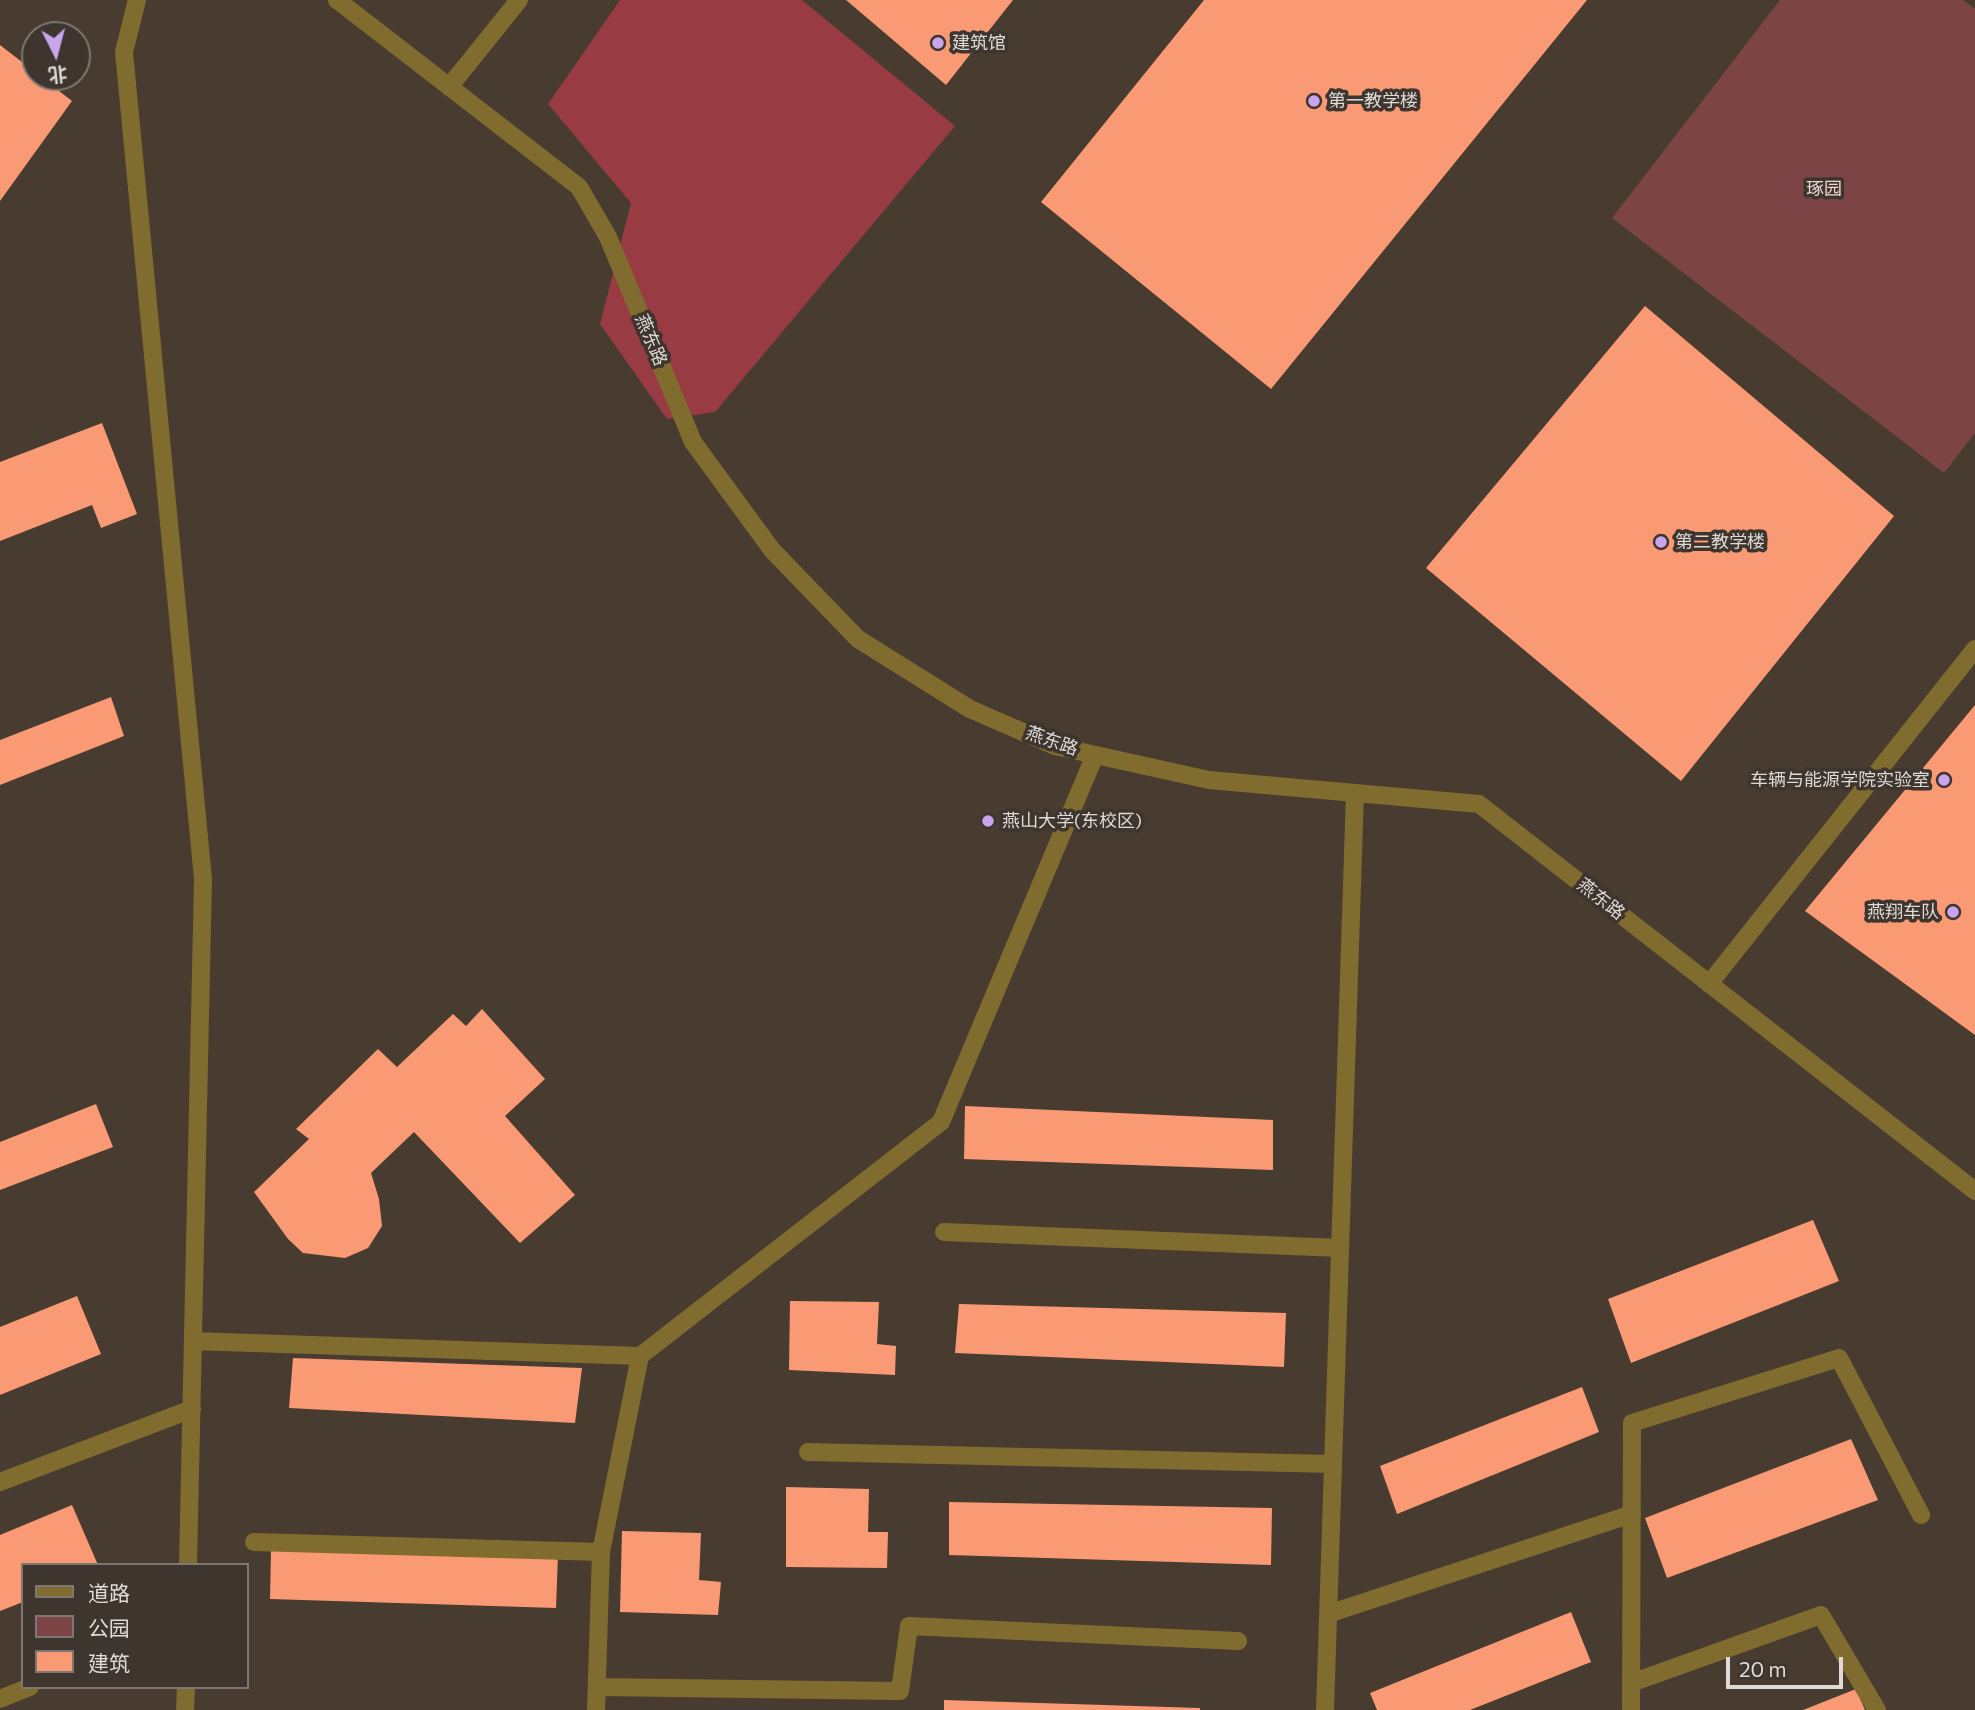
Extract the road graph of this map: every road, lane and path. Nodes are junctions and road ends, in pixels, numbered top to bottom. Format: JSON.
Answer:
{"nodes":[{"id":1,"x":137,"y":0,"type":"edge"},
{"id":2,"x":337,"y":0,"type":"edge"},
{"id":3,"x":519,"y":0,"type":"edge"},
{"id":4,"x":449,"y":87,"type":"junction"},
{"id":5,"x":1975,"y":649,"type":"edge"},
{"id":6,"x":1095,"y":755,"type":"junction"},
{"id":7,"x":1355,"y":793,"type":"junction"},
{"id":8,"x":1709,"y":984,"type":"junction"},
{"id":9,"x":1975,"y":1191,"type":"edge"},
{"id":10,"x":944,"y":1232,"type":"dead end"},
{"id":11,"x":1340,"y":1248,"type":"junction"},
{"id":12,"x":193,"y":1341,"type":"junction"},
{"id":13,"x":640,"y":1356,"type":"junction"},
{"id":14,"x":192,"y":1409,"type":"junction"},
{"id":15,"x":808,"y":1452,"type":"dead end"},
{"id":16,"x":1333,"y":1464,"type":"junction"},
{"id":17,"x":0,"y":1482,"type":"edge"},
{"id":18,"x":1632,"y":1514,"type":"junction"},
{"id":19,"x":1921,"y":1515,"type":"dead end"},
{"id":20,"x":254,"y":1542,"type":"dead end"},
{"id":21,"x":601,"y":1552,"type":"junction"},
{"id":22,"x":188,"y":1563,"type":"edge"},
{"id":23,"x":1328,"y":1614,"type":"junction"},
{"id":24,"x":1238,"y":1641,"type":"dead end"},
{"id":25,"x":1631,"y":1683,"type":"junction"},
{"id":26,"x":597,"y":1686,"type":"junction"},
{"id":27,"x":25,"y":1689,"type":"edge"},
{"id":28,"x":186,"y":1689,"type":"edge"},
{"id":29,"x":0,"y":1699,"type":"edge"},
{"id":30,"x":185,"y":1710,"type":"edge"},
{"id":31,"x":596,"y":1710,"type":"edge"},
{"id":32,"x":1325,"y":1710,"type":"edge"},
{"id":33,"x":1631,"y":1710,"type":"edge"},
{"id":34,"x":1877,"y":1710,"type":"edge"}],
"edges":[{"from":1,"to":12,"type":"street"},
{"from":2,"to":4,"type":"street","name":"燕东路"},
{"from":3,"to":4,"type":"street"},
{"from":4,"to":6,"type":"street","name":"燕东路"},
{"from":5,"to":8,"type":"street"},
{"from":6,"to":7,"type":"street","name":"燕东路"},
{"from":6,"to":13,"type":"street"},
{"from":7,"to":8,"type":"street","name":"燕东路"},
{"from":7,"to":11,"type":"street"},
{"from":8,"to":9,"type":"street","name":"燕东路"},
{"from":10,"to":11,"type":"street"},
{"from":11,"to":16,"type":"street"},
{"from":12,"to":13,"type":"street"},
{"from":12,"to":14,"type":"street"},
{"from":13,"to":21,"type":"street"},
{"from":14,"to":17,"type":"street"},
{"from":14,"to":22,"type":"street"},
{"from":15,"to":16,"type":"street"},
{"from":16,"to":23,"type":"street"},
{"from":18,"to":19,"type":"street"},
{"from":18,"to":23,"type":"street"},
{"from":18,"to":25,"type":"street"},
{"from":20,"to":21,"type":"street"},
{"from":21,"to":26,"type":"street"},
{"from":23,"to":32,"type":"street"},
{"from":24,"to":26,"type":"street"},
{"from":25,"to":33,"type":"street"},
{"from":25,"to":34,"type":"street"},
{"from":26,"to":31,"type":"street"},
{"from":27,"to":29,"type":"street"},
{"from":28,"to":30,"type":"street"}]}
